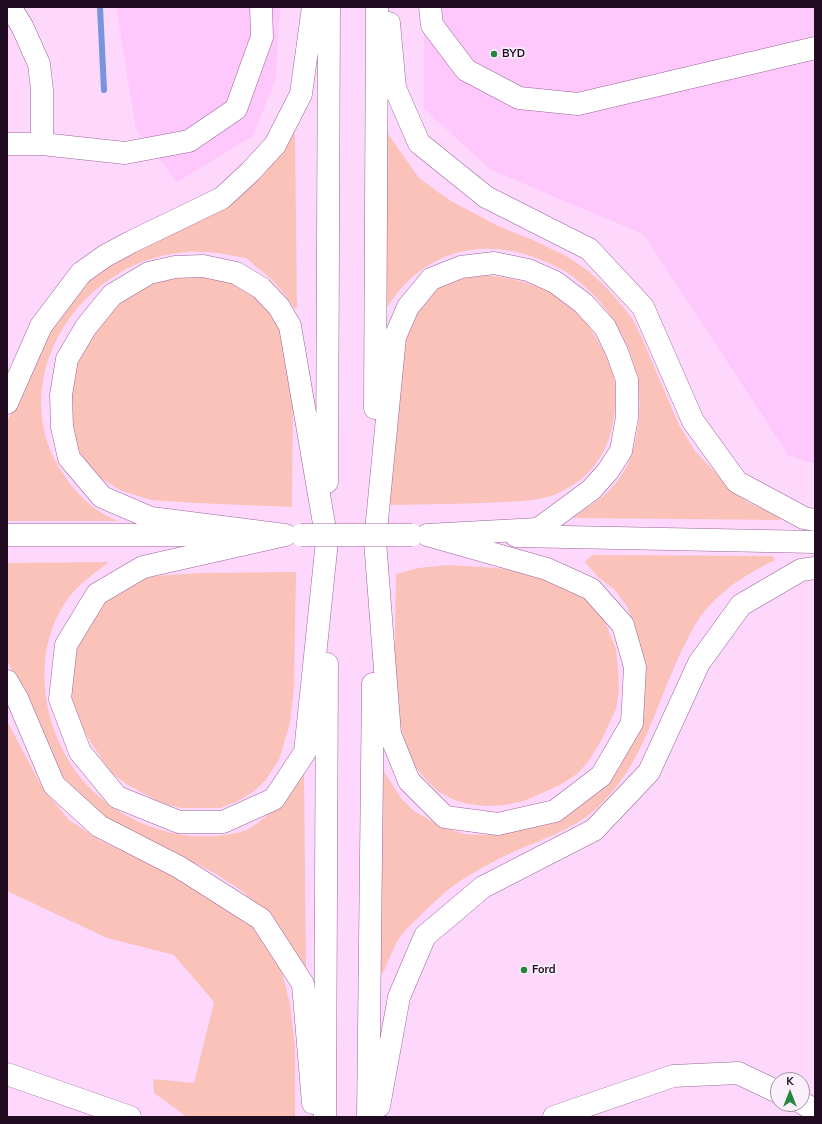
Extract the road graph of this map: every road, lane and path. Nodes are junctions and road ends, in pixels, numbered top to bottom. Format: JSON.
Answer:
{"nodes":[{"id":1,"x":10,"y":7,"type":"edge"},
{"id":2,"x":261,"y":7,"type":"edge"},
{"id":3,"x":313,"y":7,"type":"edge"},
{"id":4,"x":329,"y":7,"type":"edge"},
{"id":5,"x":376,"y":7,"type":"edge"},
{"id":6,"x":387,"y":7,"type":"edge"},
{"id":7,"x":430,"y":7,"type":"edge"},
{"id":8,"x":815,"y":48,"type":"edge"},
{"id":9,"x":7,"y":134,"type":"edge"},
{"id":10,"x":7,"y":144,"type":"edge"},
{"id":11,"x":42,"y":144,"type":"junction"},
{"id":12,"x":7,"y":403,"type":"edge"},
{"id":13,"x":815,"y":520,"type":"edge"},
{"id":14,"x":7,"y":535,"type":"edge"},
{"id":15,"x":293,"y":535,"type":"junction"},
{"id":16,"x":420,"y":535,"type":"junction"},
{"id":17,"x":327,"y":541,"type":"junction"},
{"id":18,"x":375,"y":541,"type":"junction"},
{"id":19,"x":815,"y":542,"type":"edge"},
{"id":20,"x":815,"y":568,"type":"edge"},
{"id":21,"x":7,"y":681,"type":"edge"},
{"id":22,"x":7,"y":1074,"type":"edge"},
{"id":23,"x":770,"y":1088,"type":"edge"},
{"id":24,"x":130,"y":1117,"type":"edge"},
{"id":25,"x":314,"y":1117,"type":"edge"},
{"id":26,"x":325,"y":1117,"type":"edge"},
{"id":27,"x":368,"y":1117,"type":"edge"},
{"id":28,"x":377,"y":1117,"type":"edge"},
{"id":29,"x":554,"y":1117,"type":"edge"}],
"edges":[{"from":1,"to":11,"type":"main road"},
{"from":2,"to":11,"type":"main road"},
{"from":3,"to":12,"type":"main road"},
{"from":4,"to":17,"type":"main road"},
{"from":5,"to":18,"type":"main road"},
{"from":6,"to":13,"type":"main road"},
{"from":7,"to":8,"type":"main road"},
{"from":9,"to":11,"type":"main road"},
{"from":10,"to":11,"type":"main road"},
{"from":14,"to":15,"type":"main road"},
{"from":15,"to":16,"type":"main road","bridge":true},
{"from":15,"to":17,"type":"main road"},
{"from":15,"to":17,"type":"main road"},
{"from":16,"to":18,"type":"main road"},
{"from":16,"to":18,"type":"main road"},
{"from":16,"to":19,"type":"main road"},
{"from":17,"to":26,"type":"main road"},
{"from":18,"to":27,"type":"main road"},
{"from":20,"to":28,"type":"main road"},
{"from":21,"to":25,"type":"main road"},
{"from":22,"to":24,"type":"main road"},
{"from":23,"to":29,"type":"main road"}]}
